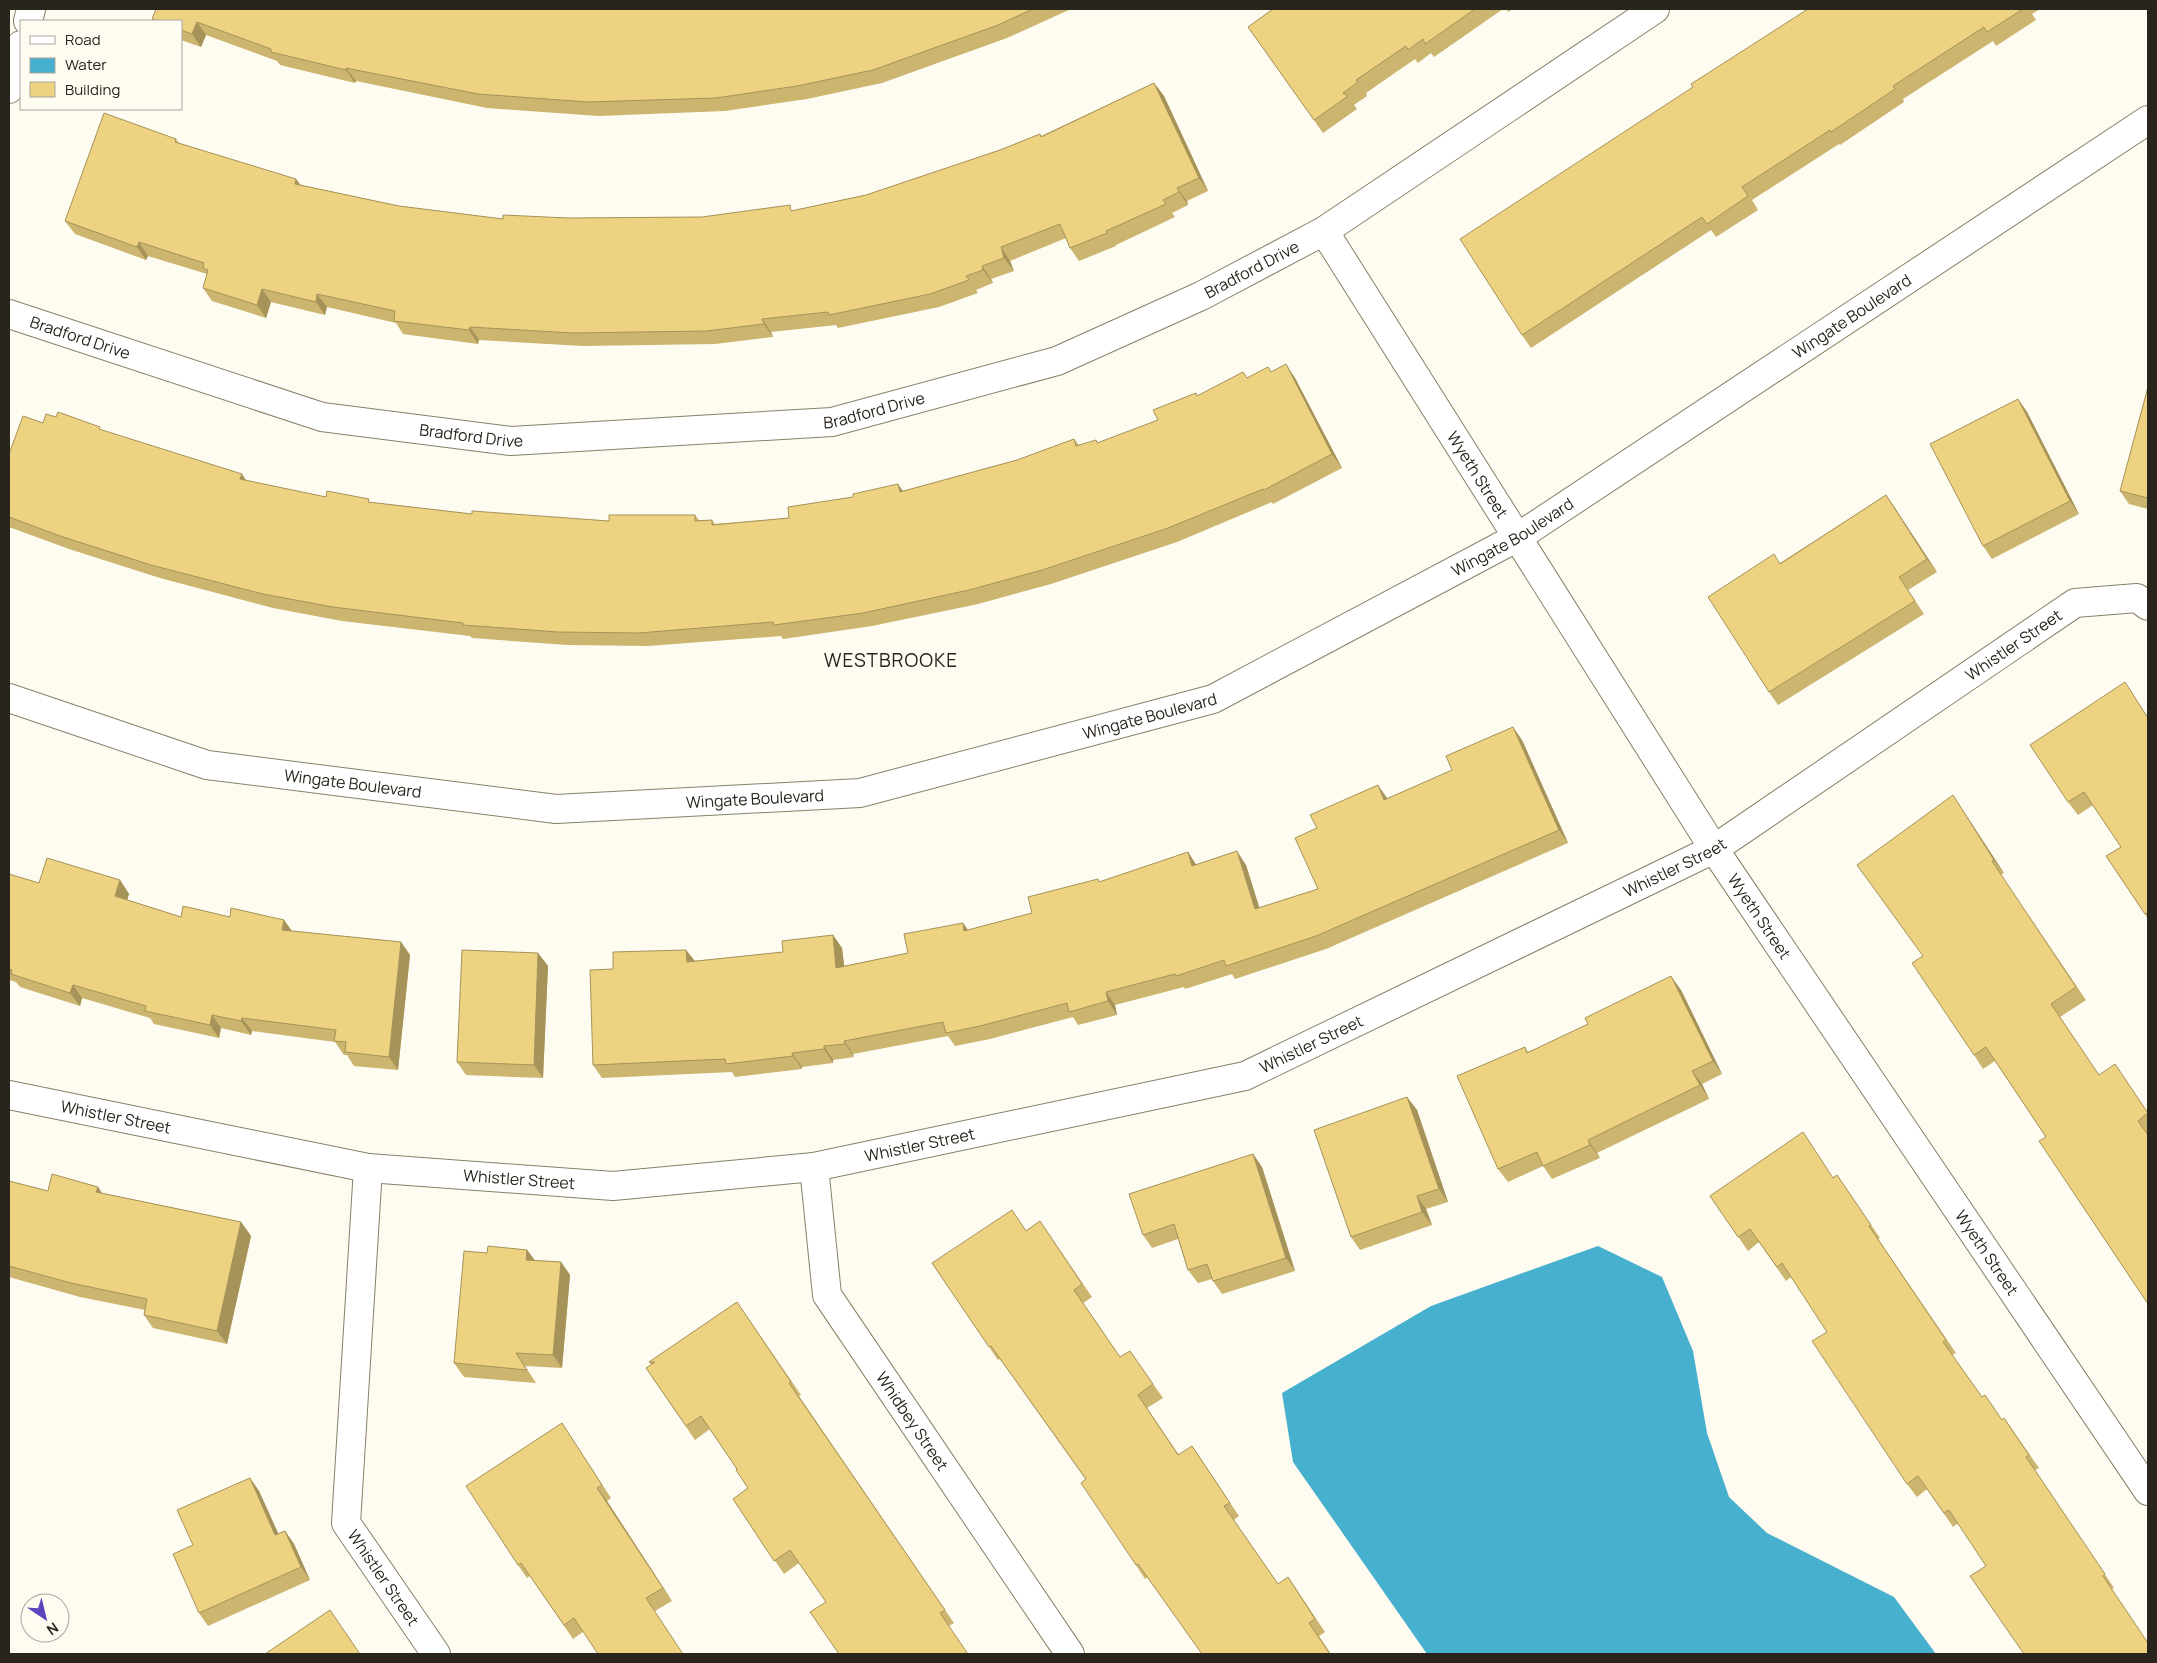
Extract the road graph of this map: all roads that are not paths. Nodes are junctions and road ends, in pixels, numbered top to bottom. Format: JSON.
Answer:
{"nodes":[{"id":1,"x":1655,"y":9,"type":"edge"},
{"id":2,"x":20,"y":49,"type":"edge"},
{"id":3,"x":9,"y":89,"type":"edge"},
{"id":4,"x":2148,"y":120,"type":"edge"},
{"id":5,"x":1324,"y":230,"type":"junction"},
{"id":6,"x":9,"y":314,"type":"edge"},
{"id":7,"x":1518,"y":537,"type":"junction"},
{"id":8,"x":2148,"y":606,"type":"edge"},
{"id":9,"x":9,"y":698,"type":"edge"},
{"id":10,"x":1714,"y":850,"type":"junction"},
{"id":11,"x":9,"y":1095,"type":"edge"},
{"id":12,"x":814,"y":1167,"type":"junction"},
{"id":13,"x":368,"y":1168,"type":"junction"},
{"id":14,"x":2148,"y":1491,"type":"edge"},
{"id":15,"x":436,"y":1654,"type":"edge"},
{"id":16,"x":1070,"y":1654,"type":"edge"}],
"edges":[{"from":1,"to":5,"type":"street","name":"Bradford Drive"},
{"from":2,"to":3,"type":"street"},
{"from":4,"to":7,"type":"street","name":"Wingate Boulevard"},
{"from":5,"to":6,"type":"street","name":"Bradford Drive"},
{"from":5,"to":7,"type":"street","name":"Wyeth Street"},
{"from":7,"to":9,"type":"street","name":"Wingate Boulevard"},
{"from":7,"to":10,"type":"street","name":"Wyeth Street"},
{"from":8,"to":10,"type":"street","name":"Whistler Street"},
{"from":10,"to":12,"type":"street","name":"Whistler Street"},
{"from":10,"to":14,"type":"street","name":"Wyeth Street"},
{"from":11,"to":13,"type":"street","name":"Whistler Street"},
{"from":12,"to":13,"type":"street","name":"Whistler Street"},
{"from":12,"to":16,"type":"street","name":"Whidbey Street"},
{"from":13,"to":15,"type":"street","name":"Whistler Street"}]}
